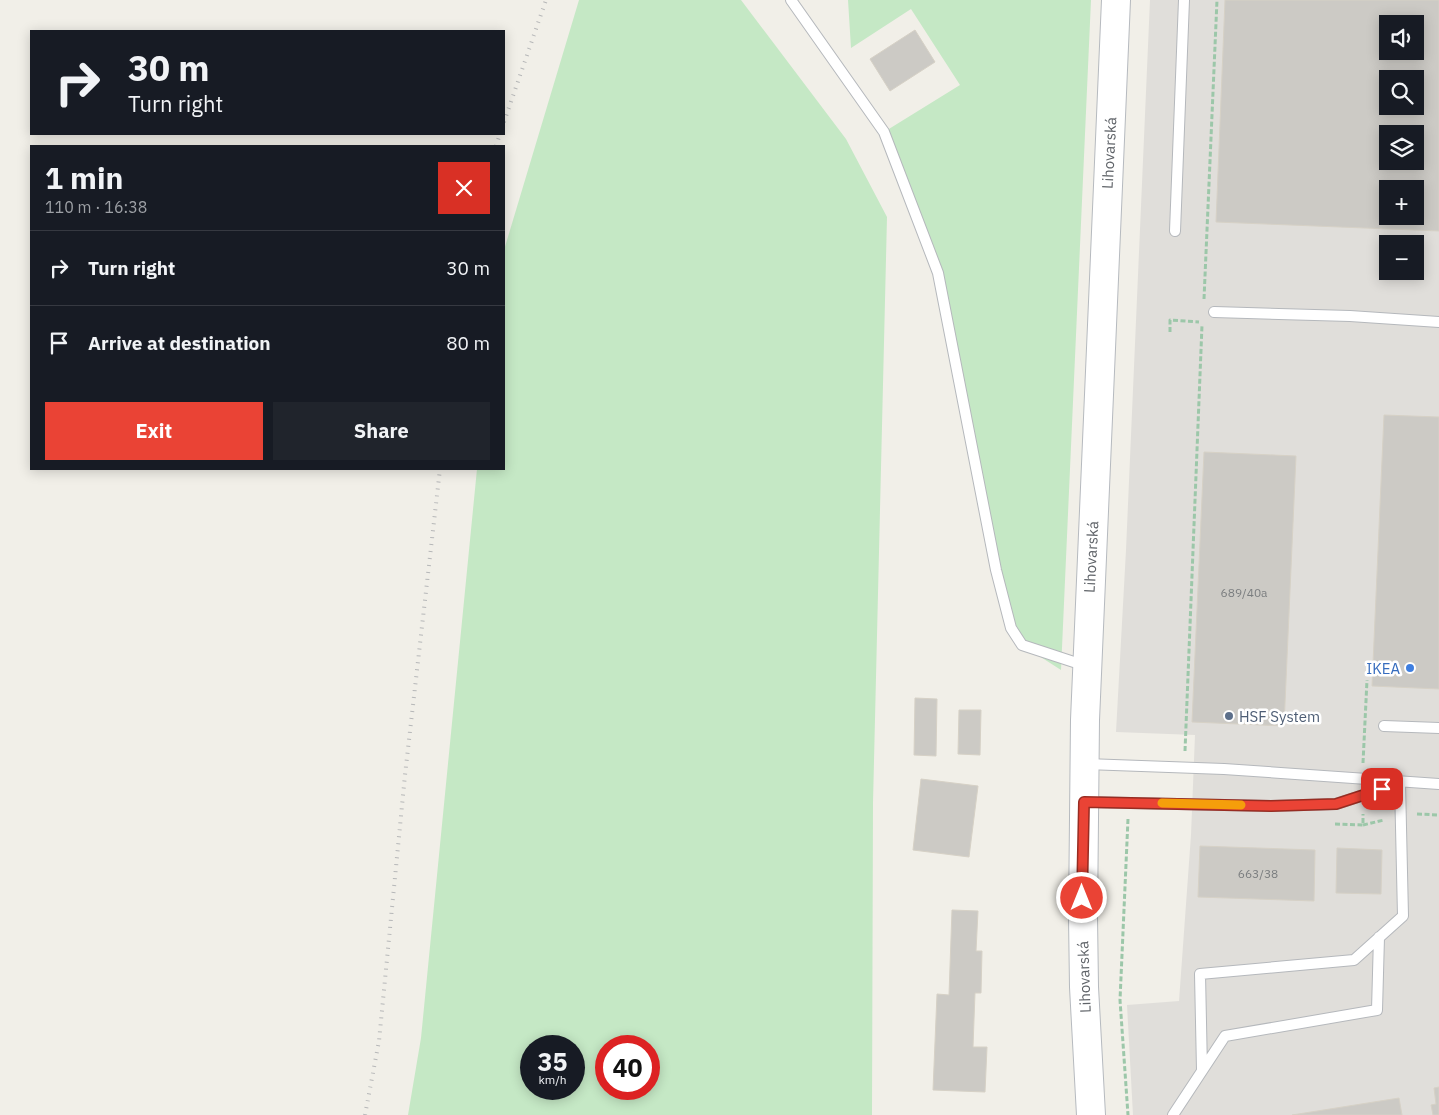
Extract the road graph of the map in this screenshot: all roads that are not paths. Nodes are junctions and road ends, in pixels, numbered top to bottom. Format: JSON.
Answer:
{"nodes":[{"id":1,"x":791,"y":0,"type":"edge"},
{"id":2,"x":1116,"y":0,"type":"edge"},
{"id":3,"x":1184,"y":0,"type":"edge"},
{"id":4,"x":1175,"y":231,"type":"dead end"},
{"id":5,"x":1214,"y":312,"type":"dead end"},
{"id":6,"x":1439,"y":322,"type":"edge"},
{"id":7,"x":1086,"y":666,"type":"junction"},
{"id":8,"x":1384,"y":726,"type":"dead end"},
{"id":9,"x":1439,"y":728,"type":"edge"},
{"id":10,"x":1084,"y":764,"type":"junction"},
{"id":11,"x":1400,"y":783,"type":"junction"},
{"id":12,"x":1439,"y":784,"type":"edge"},
{"id":13,"x":1084,"y":802,"type":"junction"},
{"id":14,"x":1379,"y":937,"type":"junction"},
{"id":15,"x":1202,"y":1070,"type":"junction"},
{"id":16,"x":1091,"y":1115,"type":"edge"},
{"id":17,"x":1173,"y":1115,"type":"edge"}],
"edges":[{"from":1,"to":7,"type":"lane"},
{"from":2,"to":7,"type":"street","name":"Lihovarská"},
{"from":3,"to":4,"type":"lane"},
{"from":5,"to":6,"type":"lane"},
{"from":7,"to":10,"type":"street","name":"Lihovarská"},
{"from":8,"to":9,"type":"lane"},
{"from":10,"to":11,"type":"lane"},
{"from":10,"to":13,"type":"street","name":"Lihovarská"},
{"from":11,"to":12,"type":"lane"},
{"from":11,"to":13,"type":"lane"},
{"from":11,"to":14,"type":"lane"},
{"from":13,"to":16,"type":"street","name":"Lihovarská"},
{"from":14,"to":15,"type":"lane"},
{"from":14,"to":15,"type":"lane"},
{"from":15,"to":17,"type":"lane"}]}
